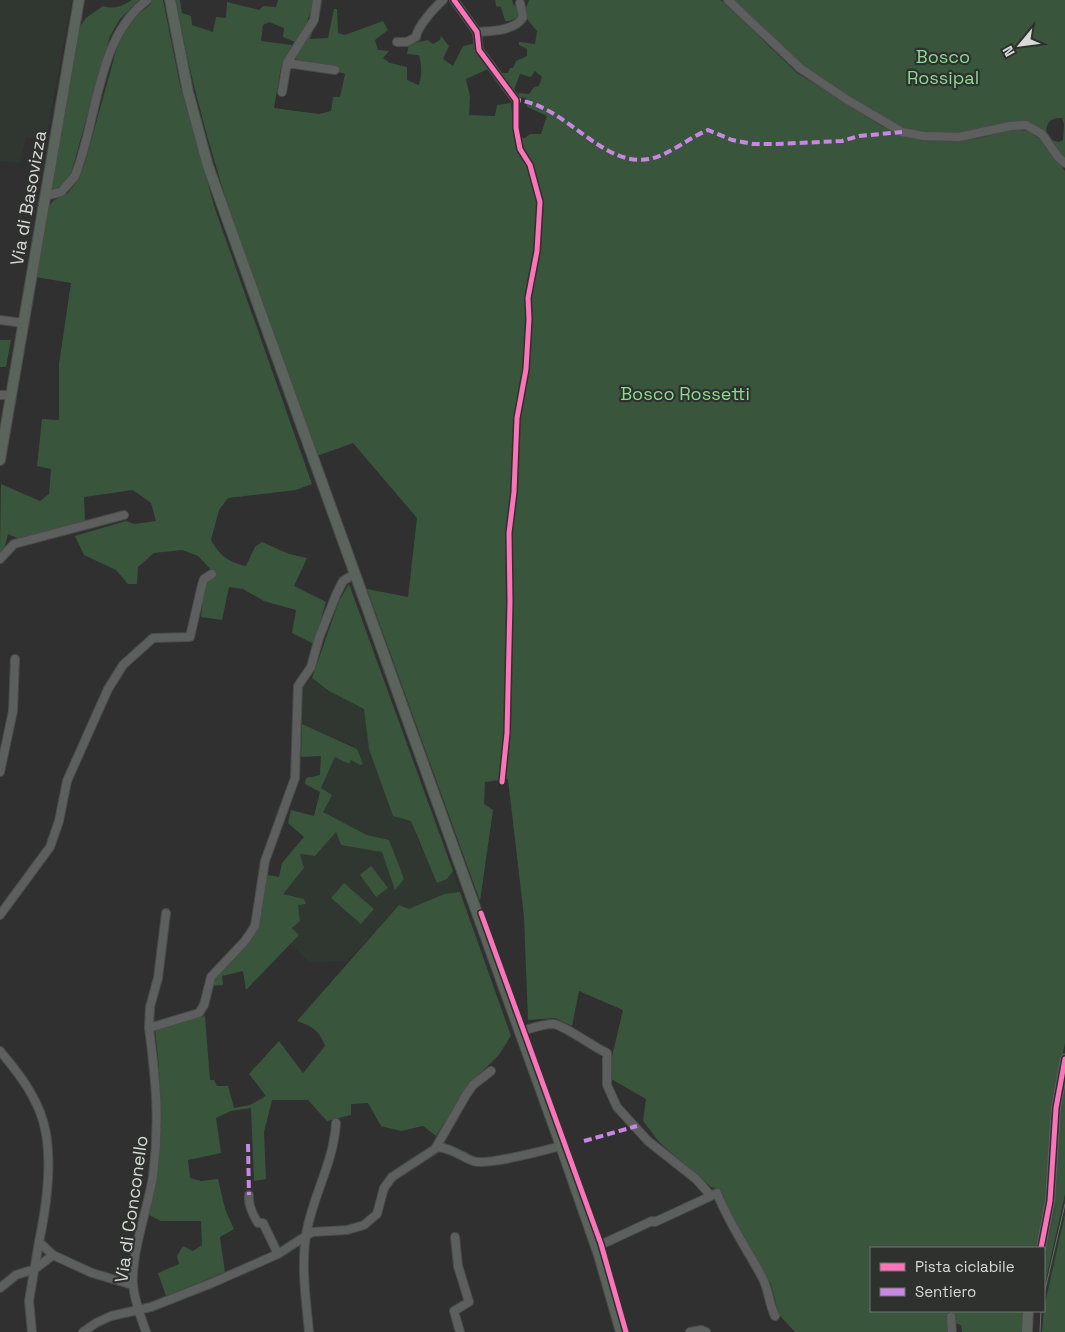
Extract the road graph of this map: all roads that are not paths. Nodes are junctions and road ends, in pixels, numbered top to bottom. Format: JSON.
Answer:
{"nodes":[{"id":1,"x":79,"y":0,"type":"edge"},
{"id":2,"x":147,"y":0,"type":"edge"},
{"id":3,"x":170,"y":0,"type":"edge"},
{"id":4,"x":317,"y":0,"type":"edge"},
{"id":5,"x":443,"y":0,"type":"edge"},
{"id":6,"x":728,"y":0,"type":"edge"},
{"id":7,"x":458,"y":2,"type":"edge"},
{"id":8,"x":520,"y":4,"type":"dead end"},
{"id":9,"x":477,"y":32,"type":"junction"},
{"id":10,"x":397,"y":42,"type":"dead end"},
{"id":11,"x":287,"y":63,"type":"junction"},
{"id":12,"x":335,"y":70,"type":"dead end"},
{"id":13,"x":282,"y":92,"type":"dead end"},
{"id":14,"x":516,"y":100,"type":"dead end"},
{"id":15,"x":1065,"y":163,"type":"edge"},
{"id":16,"x":45,"y":196,"type":"junction"},
{"id":17,"x":0,"y":320,"type":"edge"},
{"id":18,"x":23,"y":323,"type":"junction"},
{"id":19,"x":0,"y":395,"type":"edge"},
{"id":20,"x":11,"y":395,"type":"junction"},
{"id":21,"x":0,"y":460,"type":"edge"},
{"id":22,"x":124,"y":515,"type":"dead end"},
{"id":23,"x":0,"y":559,"type":"edge"},
{"id":24,"x":212,"y":574,"type":"dead end"},
{"id":25,"x":354,"y":574,"type":"junction"},
{"id":26,"x":15,"y":659,"type":"dead end"},
{"id":27,"x":0,"y":772,"type":"edge"},
{"id":28,"x":166,"y":914,"type":"dead end"},
{"id":29,"x":0,"y":915,"type":"edge"},
{"id":30,"x":149,"y":1028,"type":"junction"},
{"id":31,"x":519,"y":1032,"type":"junction"},
{"id":32,"x":0,"y":1051,"type":"edge"},
{"id":33,"x":1065,"y":1059,"type":"edge"},
{"id":34,"x":491,"y":1071,"type":"dead end"},
{"id":35,"x":336,"y":1123,"type":"dead end"},
{"id":36,"x":561,"y":1146,"type":"junction"},
{"id":37,"x":437,"y":1147,"type":"junction"},
{"id":38,"x":249,"y":1195,"type":"dead end"},
{"id":39,"x":711,"y":1196,"type":"junction"},
{"id":40,"x":306,"y":1234,"type":"junction"},
{"id":41,"x":454,"y":1237,"type":"dead end"},
{"id":42,"x":39,"y":1242,"type":"junction"},
{"id":43,"x":596,"y":1247,"type":"junction"},
{"id":44,"x":1041,"y":1247,"type":"edge"},
{"id":45,"x":278,"y":1254,"type":"junction"},
{"id":46,"x":53,"y":1255,"type":"junction"},
{"id":47,"x":35,"y":1269,"type":"junction"},
{"id":48,"x":133,"y":1285,"type":"junction"},
{"id":49,"x":0,"y":1288,"type":"edge"},
{"id":50,"x":139,"y":1310,"type":"junction"},
{"id":51,"x":1028,"y":1312,"type":"edge"},
{"id":52,"x":775,"y":1316,"type":"dead end"},
{"id":53,"x":951,"y":1317,"type":"dead end"},
{"id":54,"x":32,"y":1332,"type":"edge"},
{"id":55,"x":84,"y":1332,"type":"edge"},
{"id":56,"x":146,"y":1332,"type":"edge"},
{"id":57,"x":310,"y":1332,"type":"edge"},
{"id":58,"x":460,"y":1332,"type":"edge"},
{"id":59,"x":621,"y":1332,"type":"edge"},
{"id":60,"x":690,"y":1332,"type":"edge"},
{"id":61,"x":706,"y":1332,"type":"edge"},
{"id":62,"x":952,"y":1332,"type":"edge"},
{"id":63,"x":1027,"y":1332,"type":"edge"}],
"edges":[{"from":1,"to":16,"type":"main road","name":"Via di Basovizza"},
{"from":2,"to":16,"type":"street"},
{"from":3,"to":25,"type":"main road"},
{"from":4,"to":11,"type":"street"},
{"from":5,"to":10,"type":"street"},
{"from":6,"to":15,"type":"street"},
{"from":7,"to":9,"type":"street"},
{"from":8,"to":9,"type":"street"},
{"from":9,"to":14,"type":"street"},
{"from":11,"to":12,"type":"street"},
{"from":11,"to":13,"type":"street"},
{"from":16,"to":18,"type":"main road","name":"Via di Basovizza"},
{"from":17,"to":18,"type":"street"},
{"from":18,"to":20,"type":"main road","name":"Via di Basovizza"},
{"from":19,"to":20,"type":"street"},
{"from":20,"to":21,"type":"main road","name":"Via di Basovizza"},
{"from":22,"to":23,"type":"street"},
{"from":24,"to":29,"type":"street"},
{"from":25,"to":30,"type":"street"},
{"from":25,"to":31,"type":"main road"},
{"from":26,"to":27,"type":"street"},
{"from":28,"to":30,"type":"street","name":"Via di Conconello"},
{"from":30,"to":48,"type":"street","name":"Via di Conconello"},
{"from":31,"to":36,"type":"main road"},
{"from":31,"to":39,"type":"street"},
{"from":32,"to":42,"type":"street"},
{"from":33,"to":44,"type":"main road"},
{"from":34,"to":37,"type":"street"},
{"from":35,"to":40,"type":"street"},
{"from":36,"to":37,"type":"street"},
{"from":36,"to":43,"type":"main road"},
{"from":37,"to":40,"type":"street"},
{"from":38,"to":45,"type":"street"},
{"from":39,"to":43,"type":"street"},
{"from":39,"to":52,"type":"street"},
{"from":40,"to":45,"type":"street"},
{"from":40,"to":57,"type":"street"},
{"from":41,"to":58,"type":"street"},
{"from":42,"to":46,"type":"street"},
{"from":42,"to":47,"type":"street"},
{"from":43,"to":59,"type":"main road"},
{"from":45,"to":50,"type":"street"},
{"from":46,"to":47,"type":"street"},
{"from":46,"to":48,"type":"street"},
{"from":47,"to":49,"type":"street"},
{"from":47,"to":54,"type":"street"},
{"from":48,"to":50,"type":"street","name":"Via di Conconello"},
{"from":50,"to":55,"type":"street"},
{"from":50,"to":56,"type":"street","name":"Via di Conconello"},
{"from":51,"to":63,"type":"main road"},
{"from":53,"to":62,"type":"street"},
{"from":60,"to":61,"type":"street"}]}
